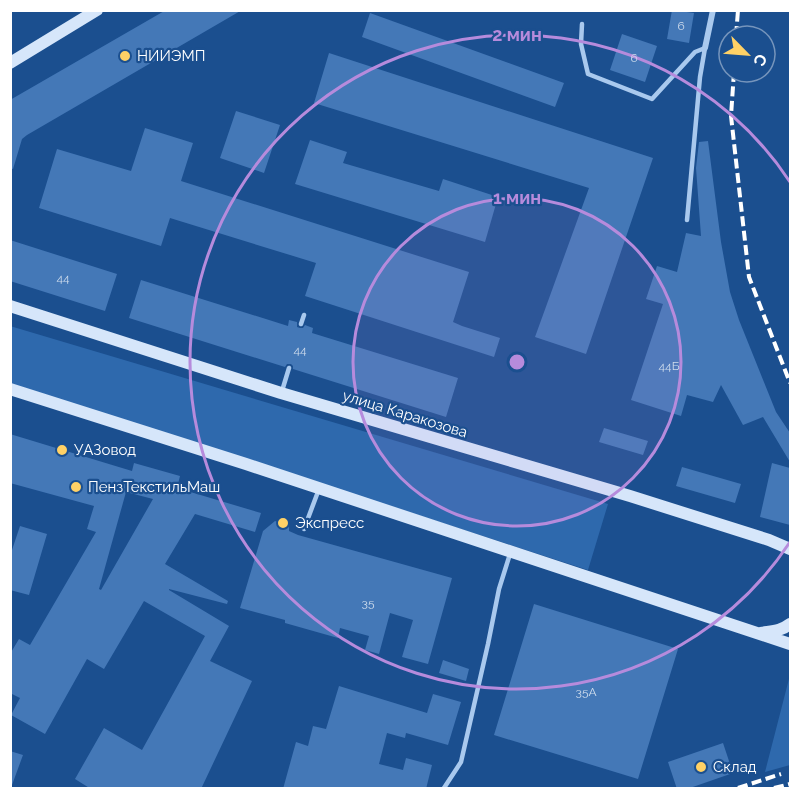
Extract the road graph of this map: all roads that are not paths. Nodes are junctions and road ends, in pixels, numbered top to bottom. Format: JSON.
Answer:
{"nodes":[{"id":1,"x":97,"y":10,"type":"edge"},
{"id":2,"x":712,"y":10,"type":"edge"},
{"id":3,"x":582,"y":24,"type":"dead end"},
{"id":4,"x":705,"y":48,"type":"junction"},
{"id":5,"x":10,"y":63,"type":"edge"},
{"id":6,"x":687,"y":220,"type":"dead end"},
{"id":7,"x":10,"y":306,"type":"edge"},
{"id":8,"x":304,"y":315,"type":"dead end"},
{"id":9,"x":301,"y":324,"type":"dead end"},
{"id":10,"x":289,"y":368,"type":"dead end"},
{"id":11,"x":10,"y":390,"type":"edge"},
{"id":12,"x":281,"y":393,"type":"junction"},
{"id":13,"x":319,"y":488,"type":"junction"},
{"id":14,"x":304,"y":529,"type":"dead end"},
{"id":15,"x":790,"y":549,"type":"edge"},
{"id":16,"x":511,"y":551,"type":"junction"},
{"id":17,"x":790,"y":624,"type":"edge"},
{"id":18,"x":757,"y":633,"type":"junction"},
{"id":19,"x":790,"y":644,"type":"edge"},
{"id":20,"x":444,"y":789,"type":"edge"}],
"edges":[{"from":1,"to":5,"type":"main road"},
{"from":2,"to":4,"type":"street"},
{"from":3,"to":4,"type":"lane"},
{"from":4,"to":6,"type":"lane"},
{"from":7,"to":12,"type":"main road","name":"улица Каракозова"},
{"from":8,"to":9,"type":"lane"},
{"from":10,"to":12,"type":"lane"},
{"from":11,"to":13,"type":"main road"},
{"from":12,"to":15,"type":"main road","name":"улица Каракозова"},
{"from":13,"to":14,"type":"lane"},
{"from":13,"to":16,"type":"main road"},
{"from":16,"to":18,"type":"main road"},
{"from":16,"to":20,"type":"lane"},
{"from":17,"to":18,"type":"main road"},
{"from":18,"to":19,"type":"main road"}]}
